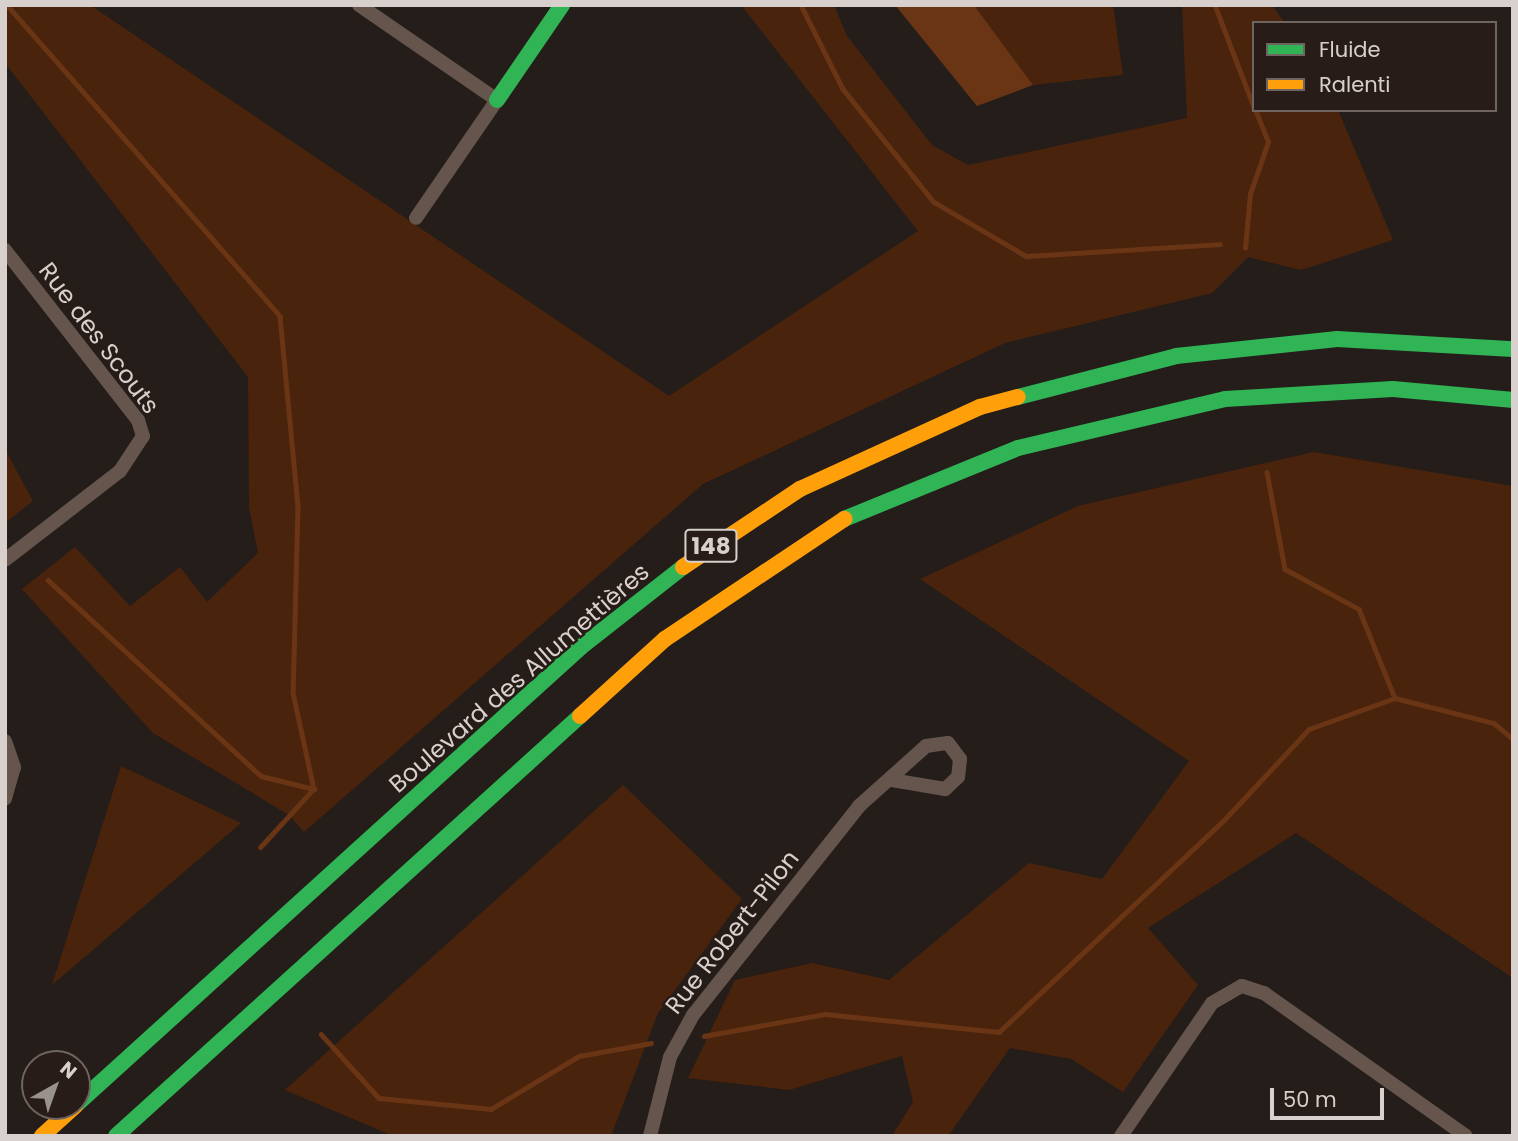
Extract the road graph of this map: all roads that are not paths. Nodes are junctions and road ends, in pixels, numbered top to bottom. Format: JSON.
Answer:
{"nodes":[{"id":1,"x":359,"y":5,"type":"edge"},
{"id":2,"x":562,"y":5,"type":"edge"},
{"id":3,"x":497,"y":100,"type":"junction"},
{"id":4,"x":416,"y":218,"type":"dead end"},
{"id":5,"x":5,"y":250,"type":"edge"},
{"id":6,"x":1513,"y":349,"type":"edge"},
{"id":7,"x":1513,"y":400,"type":"edge"},
{"id":8,"x":5,"y":561,"type":"edge"},
{"id":9,"x":5,"y":741,"type":"edge"},
{"id":10,"x":891,"y":780,"type":"junction"},
{"id":11,"x":5,"y":799,"type":"edge"},
{"id":12,"x":91,"y":1091,"type":"edge"},
{"id":13,"x":60,"y":1120,"type":"edge"},
{"id":14,"x":42,"y":1136,"type":"edge"},
{"id":15,"x":116,"y":1136,"type":"edge"},
{"id":16,"x":650,"y":1136,"type":"edge"},
{"id":17,"x":1121,"y":1136,"type":"edge"},
{"id":18,"x":1466,"y":1136,"type":"edge"}],
"edges":[{"from":1,"to":3,"type":"street"},
{"from":2,"to":3,"type":"main road"},
{"from":3,"to":4,"type":"street"},
{"from":5,"to":8,"type":"street","name":"Rue des Scouts"},
{"from":6,"to":12,"type":"main road","name":"Boulevard des Allumettières","number":"148"},
{"from":7,"to":15,"type":"main road","number":"148"},
{"from":9,"to":11,"type":"street"},
{"from":10,"to":10,"type":"street","name":"Rue Robert-Pilon"},
{"from":10,"to":16,"type":"street","name":"Rue Robert-Pilon"},
{"from":13,"to":14,"type":"main road","name":"Boulevard des Allumettières","number":"148"},
{"from":17,"to":18,"type":"street"}]}
